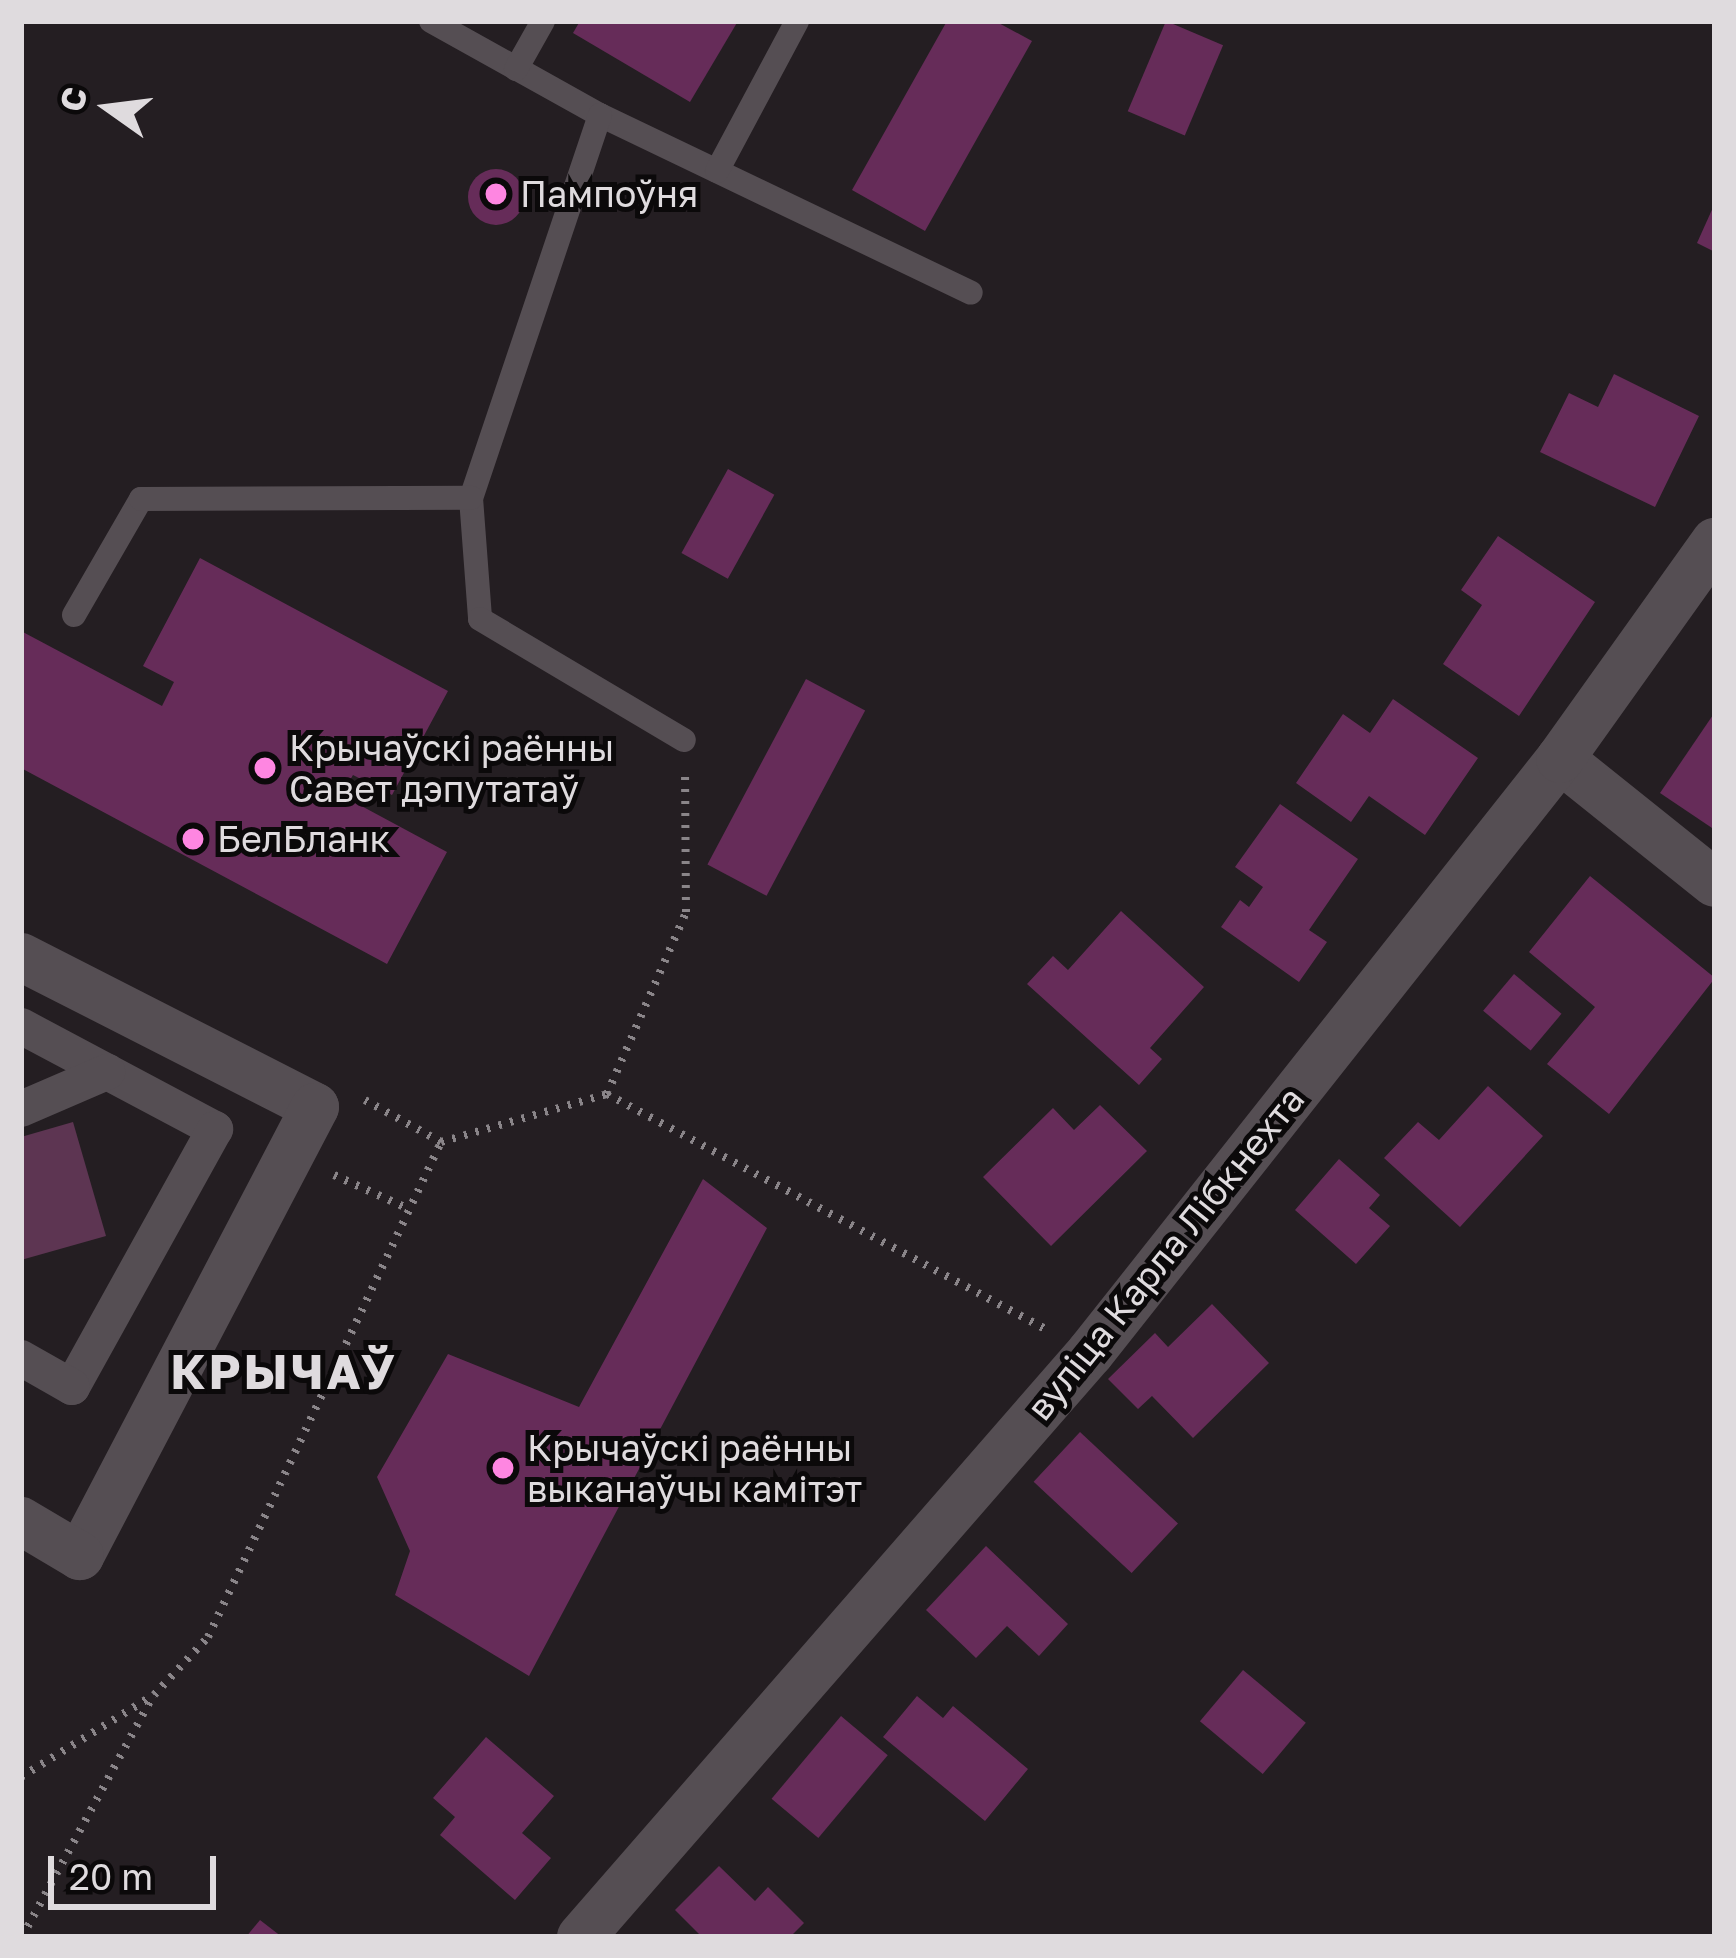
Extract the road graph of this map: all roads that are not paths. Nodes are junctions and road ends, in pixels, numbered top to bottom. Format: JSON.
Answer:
{"nodes":[{"id":1,"x":430,"y":21,"type":"edge"},
{"id":2,"x":543,"y":21,"type":"edge"},
{"id":3,"x":797,"y":21,"type":"edge"},
{"id":4,"x":516,"y":69,"type":"junction"},
{"id":5,"x":600,"y":116,"type":"junction"},
{"id":6,"x":716,"y":171,"type":"junction"},
{"id":7,"x":971,"y":292,"type":"dead end"},
{"id":8,"x":471,"y":498,"type":"junction"},
{"id":9,"x":1715,"y":542,"type":"edge"},
{"id":10,"x":74,"y":615,"type":"dead end"},
{"id":11,"x":684,"y":740,"type":"road end"},
{"id":12,"x":1560,"y":759,"type":"junction"},
{"id":13,"x":1715,"y":883,"type":"edge"},
{"id":14,"x":21,"y":957,"type":"edge"},
{"id":15,"x":21,"y":1026,"type":"edge"},
{"id":16,"x":107,"y":1072,"type":"junction"},
{"id":17,"x":21,"y":1109,"type":"edge"},
{"id":18,"x":21,"y":1358,"type":"edge"},
{"id":19,"x":21,"y":1521,"type":"edge"},
{"id":20,"x":581,"y":1937,"type":"edge"}],
"edges":[{"from":1,"to":4,"type":"lane"},
{"from":2,"to":4,"type":"lane"},
{"from":3,"to":6,"type":"lane"},
{"from":4,"to":5,"type":"lane"},
{"from":5,"to":6,"type":"lane"},
{"from":5,"to":8,"type":"lane"},
{"from":6,"to":7,"type":"lane"},
{"from":8,"to":10,"type":"lane"},
{"from":8,"to":11,"type":"lane"},
{"from":9,"to":12,"type":"street","name":"вуліца Карла Лібкнехта"},
{"from":12,"to":13,"type":"street"},
{"from":12,"to":20,"type":"street","name":"вуліца Карла Лібкнехта"},
{"from":14,"to":19,"type":"street"},
{"from":15,"to":16,"type":"street"},
{"from":16,"to":17,"type":"street"},
{"from":16,"to":18,"type":"street"}]}
